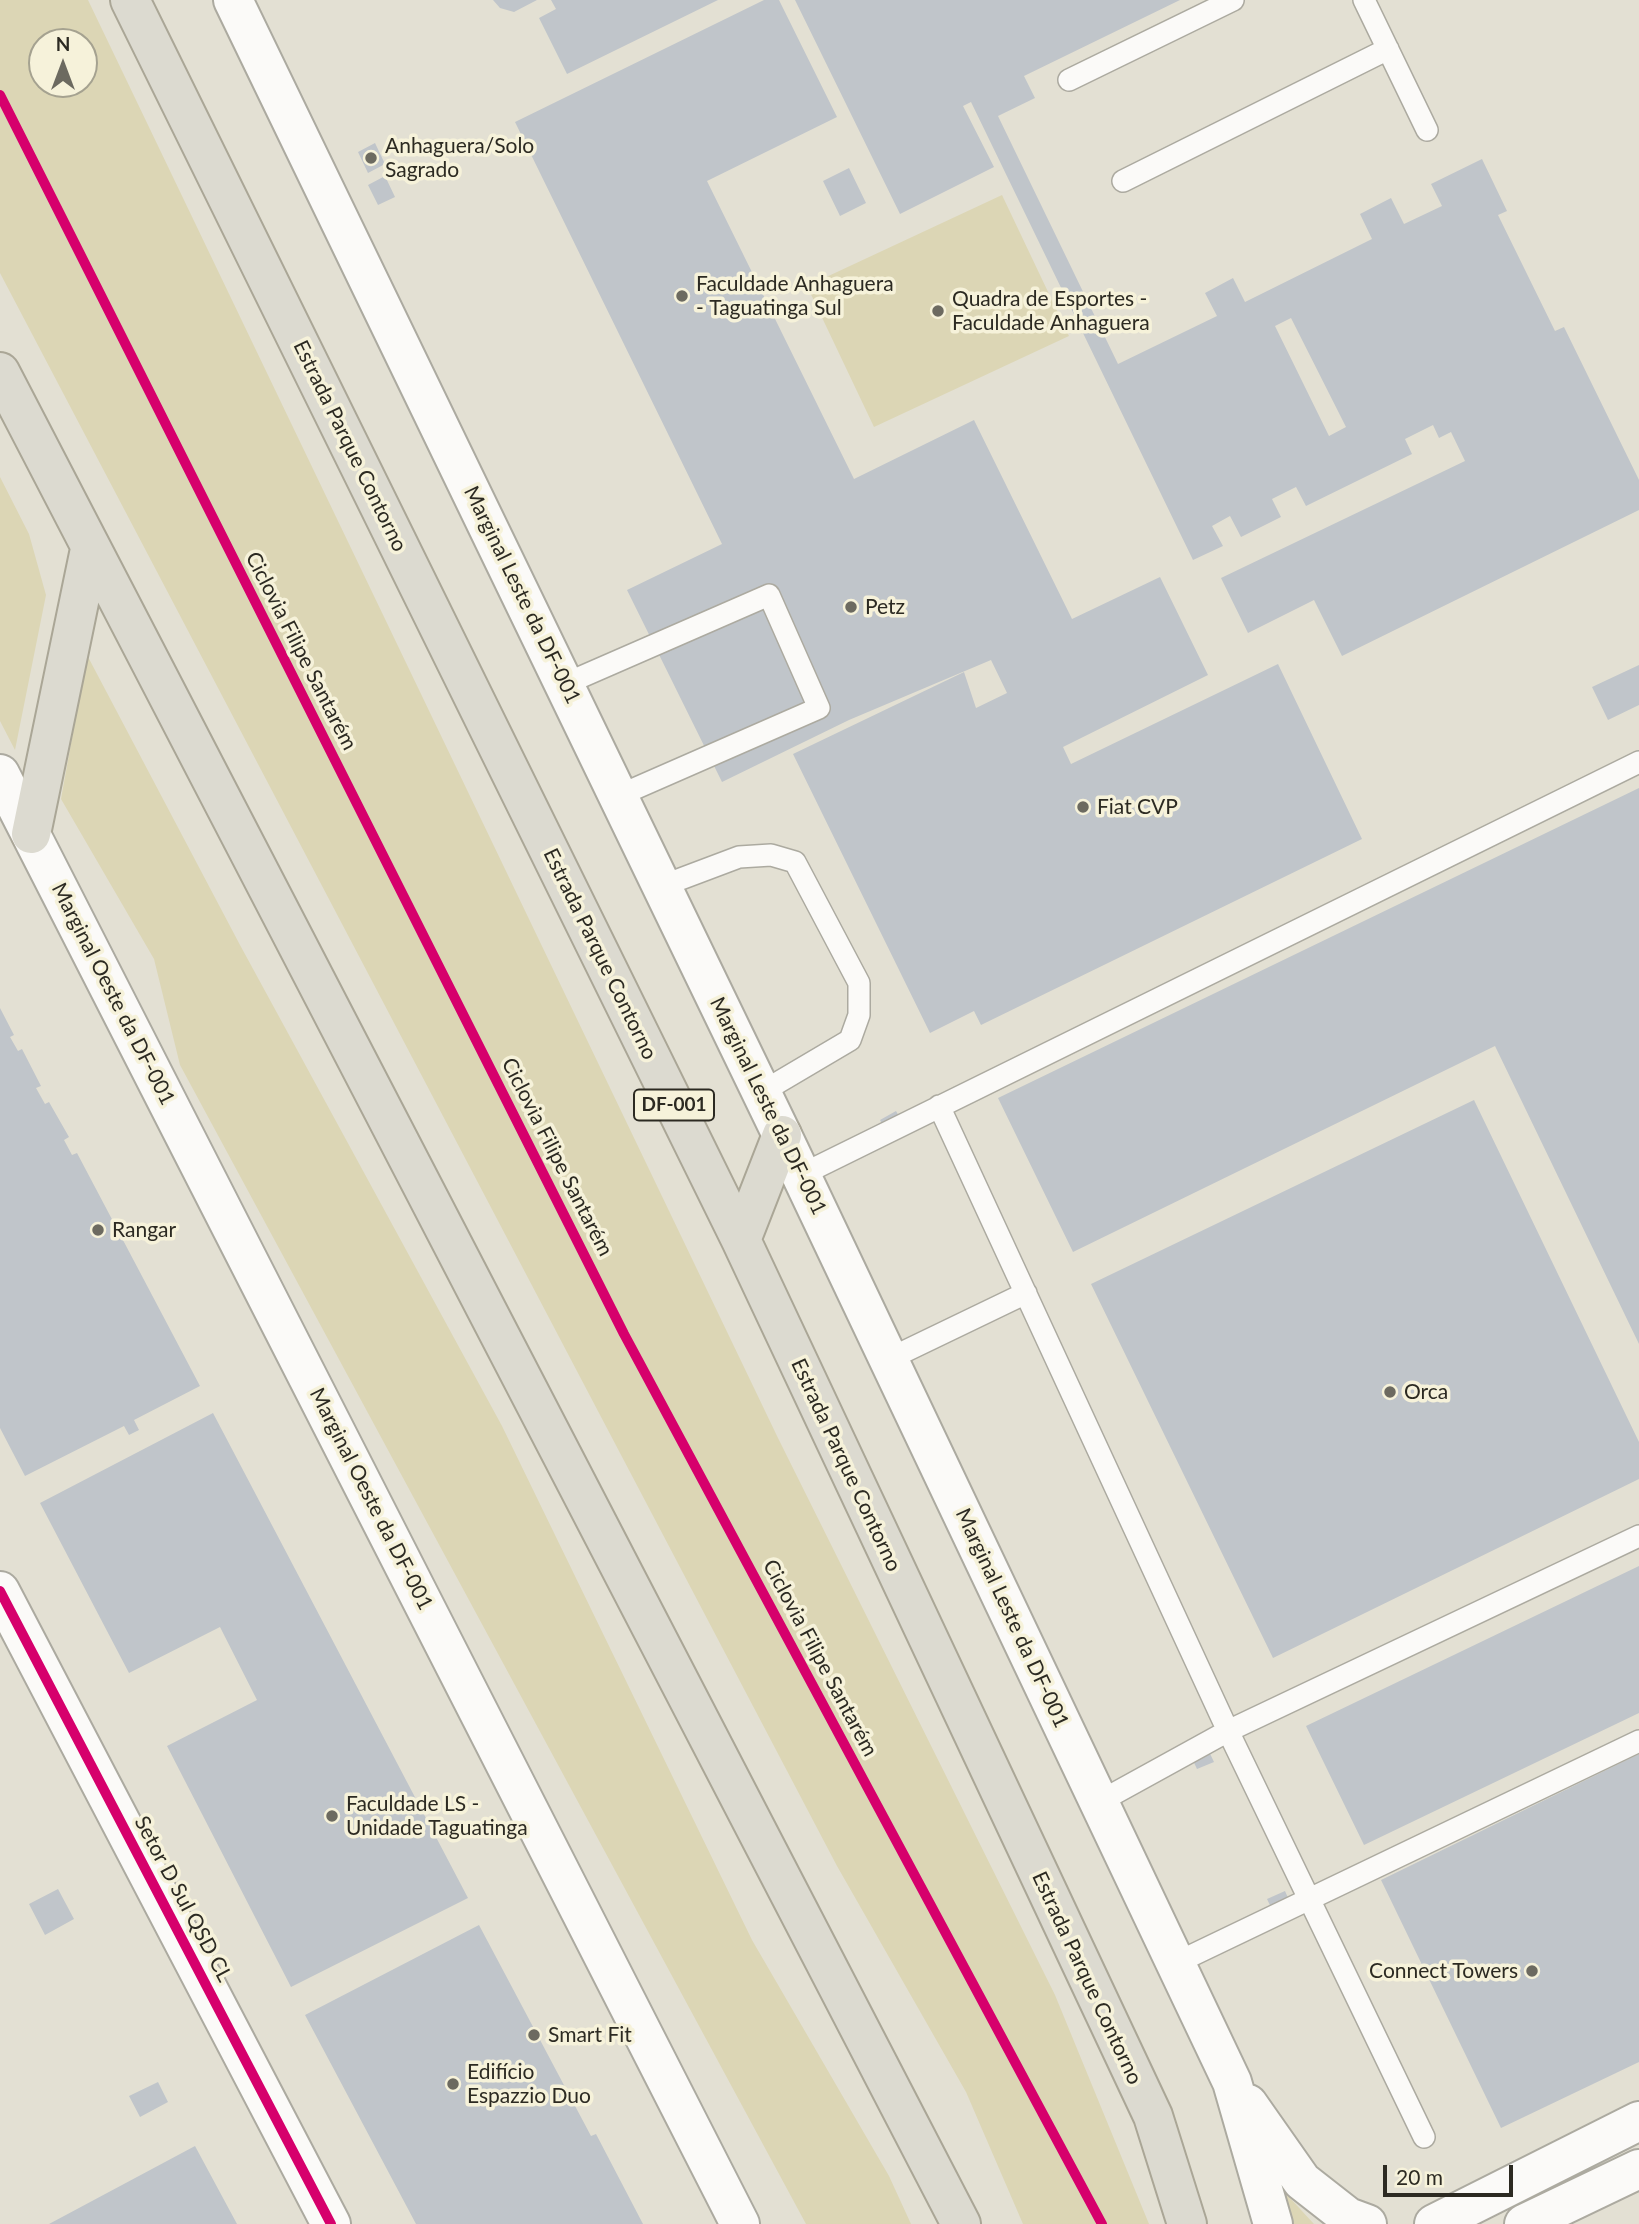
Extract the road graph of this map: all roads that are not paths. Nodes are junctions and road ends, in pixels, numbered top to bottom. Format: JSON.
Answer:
{"nodes":[{"id":1,"x":130,"y":0,"type":"edge"},
{"id":2,"x":233,"y":0,"type":"edge"},
{"id":3,"x":1233,"y":0,"type":"edge"},
{"id":4,"x":1364,"y":0,"type":"edge"},
{"id":5,"x":1388,"y":49,"type":"junction"},
{"id":6,"x":1069,"y":80,"type":"dead end"},
{"id":7,"x":1427,"y":130,"type":"dead end"},
{"id":8,"x":1124,"y":181,"type":"dead end"},
{"id":9,"x":0,"y":372,"type":"edge"},
{"id":10,"x":90,"y":550,"type":"junction"},
{"id":11,"x":565,"y":684,"type":"junction"},
{"id":12,"x":1639,"y":762,"type":"edge"},
{"id":13,"x":0,"y":774,"type":"edge"},
{"id":14,"x":618,"y":796,"type":"junction"},
{"id":15,"x":32,"y":834,"type":"junction"},
{"id":16,"x":662,"y":886,"type":"junction"},
{"id":17,"x":762,"y":1092,"type":"junction"},
{"id":18,"x":939,"y":1106,"type":"junction"},
{"id":19,"x":782,"y":1135,"type":"junction"},
{"id":20,"x":801,"y":1174,"type":"junction"},
{"id":21,"x":741,"y":1240,"type":"junction"},
{"id":22,"x":1026,"y":1293,"type":"junction"},
{"id":23,"x":889,"y":1359,"type":"junction"},
{"id":24,"x":1639,"y":1536,"type":"edge"},
{"id":25,"x":0,"y":1591,"type":"edge"},
{"id":26,"x":1228,"y":1731,"type":"junction"},
{"id":27,"x":1639,"y":1741,"type":"edge"},
{"id":28,"x":1099,"y":1802,"type":"junction"},
{"id":29,"x":1310,"y":1898,"type":"junction"},
{"id":30,"x":1175,"y":1963,"type":"junction"},
{"id":31,"x":1232,"y":2082,"type":"junction"},
{"id":32,"x":1639,"y":2120,"type":"edge"},
{"id":33,"x":1424,"y":2137,"type":"dead end"},
{"id":34,"x":1639,"y":2169,"type":"edge"},
{"id":35,"x":331,"y":2224,"type":"edge"},
{"id":36,"x":740,"y":2224,"type":"edge"},
{"id":37,"x":961,"y":2224,"type":"edge"},
{"id":38,"x":1187,"y":2224,"type":"edge"},
{"id":39,"x":1273,"y":2224,"type":"edge"},
{"id":40,"x":1367,"y":2224,"type":"edge"},
{"id":41,"x":1434,"y":2224,"type":"edge"},
{"id":42,"x":1524,"y":2224,"type":"edge"}],
"edges":[{"from":1,"to":21,"type":"highway","name":"Estrada Parque Contorno","number":"DF-001"},
{"from":2,"to":11,"type":"main road","name":"Marginal Leste da DF-001"},
{"from":3,"to":6,"type":"lane"},
{"from":4,"to":5,"type":"lane"},
{"from":5,"to":7,"type":"lane"},
{"from":5,"to":8,"type":"lane"},
{"from":9,"to":10,"type":"highway"},
{"from":10,"to":15,"type":"highway"},
{"from":10,"to":37,"type":"highway"},
{"from":11,"to":14,"type":"main road","name":"Marginal Leste da DF-001"},
{"from":11,"to":14,"type":"lane"},
{"from":12,"to":18,"type":"lane"},
{"from":13,"to":15,"type":"main road","name":"Marginal Oeste da DF-001"},
{"from":14,"to":16,"type":"main road","name":"Marginal Leste da DF-001"},
{"from":15,"to":36,"type":"main road","name":"Marginal Oeste da DF-001"},
{"from":16,"to":17,"type":"main road","name":"Marginal Leste da DF-001"},
{"from":16,"to":17,"type":"lane"},
{"from":17,"to":19,"type":"main road","name":"Marginal Leste da DF-001"},
{"from":18,"to":20,"type":"lane"},
{"from":18,"to":22,"type":"lane"},
{"from":19,"to":20,"type":"main road","name":"Marginal Leste da DF-001"},
{"from":19,"to":21,"type":"highway"},
{"from":20,"to":23,"type":"main road","name":"Marginal Leste da DF-001"},
{"from":21,"to":38,"type":"highway","name":"Estrada Parque Contorno","number":"DF-001"},
{"from":22,"to":23,"type":"lane"},
{"from":22,"to":26,"type":"lane"},
{"from":23,"to":28,"type":"main road","name":"Marginal Leste da DF-001"},
{"from":24,"to":26,"type":"lane"},
{"from":25,"to":35,"type":"main road","name":"Setor D Sul QSD CL"},
{"from":26,"to":28,"type":"lane"},
{"from":26,"to":29,"type":"lane"},
{"from":27,"to":29,"type":"lane"},
{"from":28,"to":30,"type":"main road","name":"Marginal Leste da DF-001"},
{"from":29,"to":30,"type":"lane"},
{"from":29,"to":33,"type":"lane"},
{"from":30,"to":31,"type":"main road","name":"Marginal Leste da DF-001"},
{"from":31,"to":39,"type":"main road","name":"Marginal Leste da DF-001"},
{"from":31,"to":40,"type":"main road"},
{"from":32,"to":41,"type":"main road"},
{"from":34,"to":42,"type":"main road"}]}
